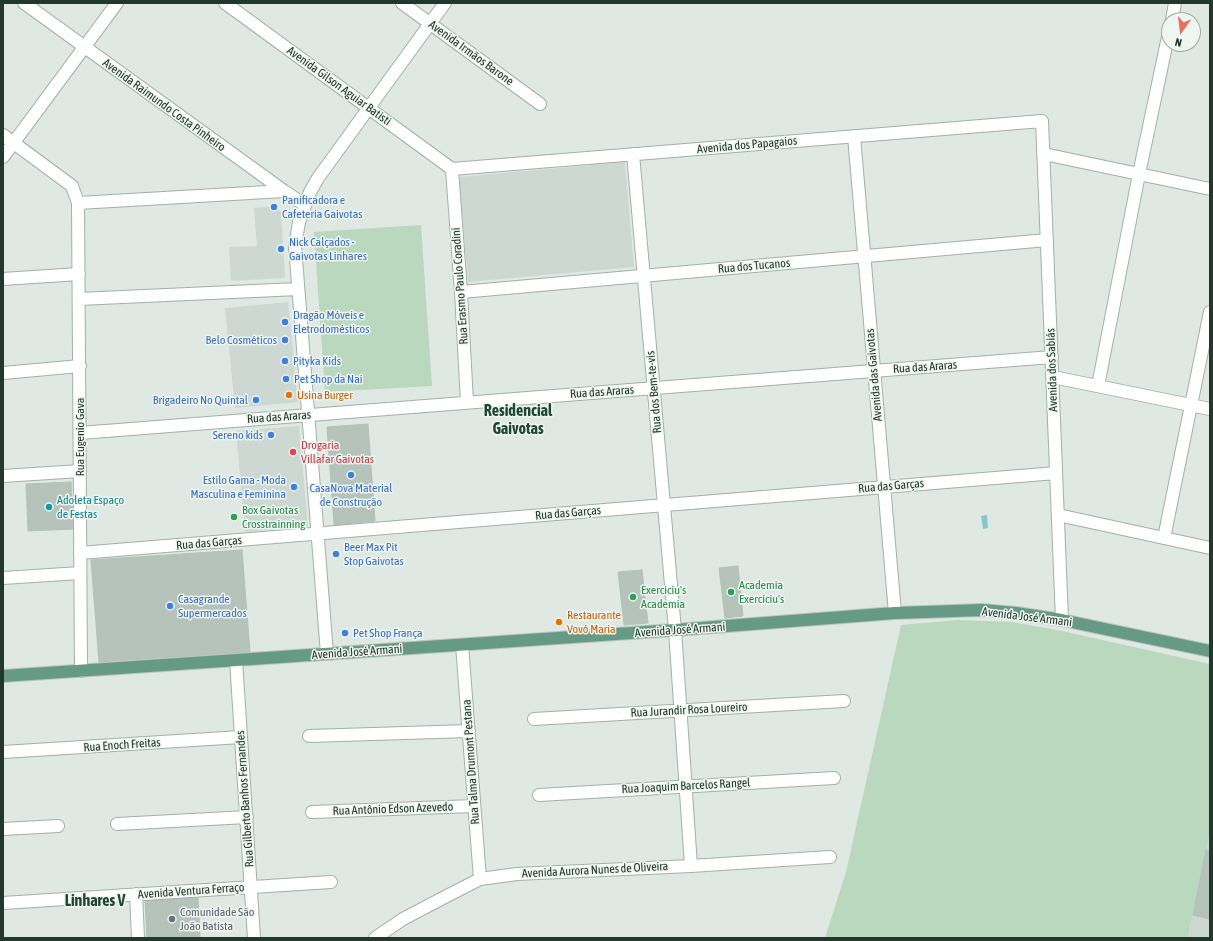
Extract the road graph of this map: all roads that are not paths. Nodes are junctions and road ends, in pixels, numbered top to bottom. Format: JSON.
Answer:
{"nodes":[{"id":1,"x":24,"y":3,"type":"edge"},
{"id":2,"x":117,"y":3,"type":"edge"},
{"id":3,"x":225,"y":3,"type":"edge"},
{"id":4,"x":402,"y":3,"type":"edge"},
{"id":5,"x":445,"y":3,"type":"edge"},
{"id":6,"x":430,"y":24,"type":"junction"},
{"id":7,"x":85,"y":46,"type":"junction"},
{"id":8,"x":1165,"y":52,"type":"edge"},
{"id":9,"x":540,"y":104,"type":"dead end"},
{"id":10,"x":369,"y":108,"type":"junction"},
{"id":11,"x":1042,"y":121,"type":"joint"},
{"id":12,"x":3,"y":135,"type":"edge"},
{"id":13,"x":854,"y":136,"type":"junction"},
{"id":14,"x":14,"y":142,"type":"junction"},
{"id":15,"x":633,"y":154,"type":"junction"},
{"id":16,"x":1044,"y":154,"type":"junction"},
{"id":17,"x":3,"y":157,"type":"edge"},
{"id":18,"x":452,"y":169,"type":"junction"},
{"id":19,"x":1139,"y":174,"type":"junction"},
{"id":20,"x":1210,"y":189,"type":"edge"},
{"id":21,"x":284,"y":192,"type":"junction"},
{"id":22,"x":78,"y":203,"type":"junction"},
{"id":23,"x":305,"y":205,"type":"junction"},
{"id":24,"x":1047,"y":240,"type":"junction"},
{"id":25,"x":864,"y":256,"type":"junction"},
{"id":26,"x":79,"y":274,"type":"junction"},
{"id":27,"x":644,"y":276,"type":"junction"},
{"id":28,"x":3,"y":279,"type":"edge"},
{"id":29,"x":298,"y":289,"type":"junction"},
{"id":30,"x":462,"y":292,"type":"junction"},
{"id":31,"x":79,"y":299,"type":"junction"},
{"id":32,"x":1210,"y":312,"type":"edge"},
{"id":33,"x":1052,"y":357,"type":"junction"},
{"id":34,"x":80,"y":366,"type":"junction"},
{"id":35,"x":874,"y":371,"type":"junction"},
{"id":36,"x":3,"y":373,"type":"edge"},
{"id":37,"x":1053,"y":377,"type":"junction"},
{"id":38,"x":1098,"y":386,"type":"junction"},
{"id":39,"x":654,"y":388,"type":"junction"},
{"id":40,"x":466,"y":402,"type":"junction"},
{"id":41,"x":1191,"y":405,"type":"junction"},
{"id":42,"x":1210,"y":409,"type":"edge"},
{"id":43,"x":308,"y":415,"type":"junction"},
{"id":44,"x":80,"y":433,"type":"junction"},
{"id":45,"x":80,"y":471,"type":"junction"},
{"id":46,"x":1056,"y":473,"type":"junction"},
{"id":47,"x":3,"y":476,"type":"edge"},
{"id":48,"x":884,"y":487,"type":"junction"},
{"id":49,"x":664,"y":505,"type":"junction"},
{"id":50,"x":1058,"y":515,"type":"junction"},
{"id":51,"x":318,"y":534,"type":"junction"},
{"id":52,"x":1164,"y":538,"type":"junction"},
{"id":53,"x":1210,"y":548,"type":"edge"},
{"id":54,"x":80,"y":553,"type":"junction"},
{"id":55,"x":80,"y":573,"type":"junction"},
{"id":56,"x":3,"y":578,"type":"edge"},
{"id":57,"x":895,"y":613,"type":"junction"},
{"id":58,"x":1062,"y":620,"type":"junction"},
{"id":59,"x":675,"y":630,"type":"junction"},
{"id":60,"x":462,"y":645,"type":"junction"},
{"id":61,"x":1210,"y":651,"type":"edge"},
{"id":62,"x":327,"y":654,"type":"junction"},
{"id":63,"x":236,"y":660,"type":"junction"},
{"id":64,"x":81,"y":671,"type":"junction"},
{"id":65,"x":3,"y":676,"type":"edge"},
{"id":66,"x":844,"y":701,"type":"dead end"},
{"id":67,"x":680,"y":711,"type":"junction"},
{"id":68,"x":534,"y":719,"type":"dead end"},
{"id":69,"x":468,"y":731,"type":"junction"},
{"id":70,"x":309,"y":736,"type":"dead end"},
{"id":71,"x":241,"y":737,"type":"junction"},
{"id":72,"x":3,"y":752,"type":"edge"},
{"id":73,"x":834,"y":778,"type":"dead end"},
{"id":74,"x":686,"y":786,"type":"junction"},
{"id":75,"x":539,"y":795,"type":"dead end"},
{"id":76,"x":474,"y":806,"type":"junction"},
{"id":77,"x":312,"y":812,"type":"dead end"},
{"id":78,"x":246,"y":817,"type":"junction"},
{"id":79,"x":117,"y":824,"type":"dead end"},
{"id":80,"x":58,"y":826,"type":"dead end"},
{"id":81,"x":3,"y":830,"type":"edge"},
{"id":82,"x":830,"y":857,"type":"dead end"},
{"id":83,"x":691,"y":866,"type":"junction"},
{"id":84,"x":480,"y":879,"type":"junction"},
{"id":85,"x":331,"y":882,"type":"dead end"},
{"id":86,"x":251,"y":887,"type":"junction"},
{"id":87,"x":136,"y":894,"type":"junction"},
{"id":88,"x":3,"y":903,"type":"edge"},
{"id":89,"x":138,"y":938,"type":"edge"},
{"id":90,"x":254,"y":938,"type":"edge"},
{"id":91,"x":375,"y":938,"type":"edge"}],
"edges":[{"from":1,"to":7,"type":"street","name":"Avenida Raimundo Costa Pinheiro"},
{"from":2,"to":7,"type":"street"},
{"from":3,"to":10,"type":"street","name":"Avenida Gilson Aguiar Batisti"},
{"from":4,"to":6,"type":"street","name":"Avenida Irmãos Barone"},
{"from":5,"to":6,"type":"street"},
{"from":6,"to":9,"type":"street","name":"Avenida Irmãos Barone"},
{"from":6,"to":10,"type":"street"},
{"from":7,"to":14,"type":"street"},
{"from":7,"to":21,"type":"street","name":"Avenida Raimundo Costa Pinheiro"},
{"from":8,"to":19,"type":"street"},
{"from":10,"to":18,"type":"street","name":"Avenida Gilson Aguiar Batisti"},
{"from":10,"to":23,"type":"street"},
{"from":11,"to":13,"type":"street","name":"Avenida dos Papagaios"},
{"from":11,"to":16,"type":"street","name":"Avenida dos Sabiás"},
{"from":12,"to":14,"type":"street"},
{"from":13,"to":15,"type":"street","name":"Avenida dos Papagaios"},
{"from":13,"to":25,"type":"street","name":"Avenida das Gaivotas"},
{"from":14,"to":17,"type":"street"},
{"from":14,"to":22,"type":"street"},
{"from":15,"to":18,"type":"street","name":"Avenida dos Papagaios"},
{"from":15,"to":27,"type":"street","name":"Rua dos Bem-te-vis"},
{"from":16,"to":19,"type":"street"},
{"from":16,"to":24,"type":"street","name":"Avenida dos Sabiás"},
{"from":18,"to":30,"type":"street","name":"Rua Erasmo Paulo Coradini"},
{"from":19,"to":20,"type":"street"},
{"from":19,"to":38,"type":"street"},
{"from":21,"to":22,"type":"street"},
{"from":21,"to":23,"type":"street","name":"Avenida Raimundo Costa Pinheiro"},
{"from":22,"to":26,"type":"street","name":"Rua Eugenio Gava"},
{"from":23,"to":29,"type":"street"},
{"from":24,"to":25,"type":"street","name":"Rua dos Tucanos"},
{"from":24,"to":33,"type":"street","name":"Avenida dos Sabiás"},
{"from":25,"to":27,"type":"street","name":"Rua dos Tucanos"},
{"from":25,"to":35,"type":"street","name":"Avenida das Gaivotas"},
{"from":26,"to":28,"type":"street"},
{"from":26,"to":31,"type":"street","name":"Rua Eugenio Gava"},
{"from":27,"to":30,"type":"street","name":"Rua dos Tucanos"},
{"from":27,"to":39,"type":"street","name":"Rua dos Bem-te-vis"},
{"from":29,"to":31,"type":"street"},
{"from":29,"to":43,"type":"street"},
{"from":30,"to":40,"type":"street","name":"Rua Erasmo Paulo Coradini"},
{"from":31,"to":34,"type":"street","name":"Rua Eugenio Gava"},
{"from":32,"to":41,"type":"street"},
{"from":33,"to":35,"type":"street","name":"Rua das Araras"},
{"from":33,"to":37,"type":"street","name":"Avenida dos Sabiás"},
{"from":34,"to":36,"type":"street"},
{"from":34,"to":44,"type":"street","name":"Rua Eugenio Gava"},
{"from":35,"to":39,"type":"street","name":"Rua das Araras"},
{"from":35,"to":48,"type":"street","name":"Avenida das Gaivotas"},
{"from":37,"to":38,"type":"street"},
{"from":37,"to":46,"type":"street","name":"Avenida dos Sabiás"},
{"from":38,"to":41,"type":"street"},
{"from":39,"to":40,"type":"street","name":"Rua das Araras"},
{"from":39,"to":49,"type":"street","name":"Rua dos Bem-te-vis"},
{"from":40,"to":43,"type":"street","name":"Rua das Araras"},
{"from":41,"to":42,"type":"street"},
{"from":41,"to":52,"type":"street"},
{"from":43,"to":44,"type":"street","name":"Rua das Araras"},
{"from":43,"to":51,"type":"street"},
{"from":44,"to":45,"type":"street","name":"Rua Eugenio Gava"},
{"from":45,"to":47,"type":"street"},
{"from":45,"to":54,"type":"street","name":"Rua Eugenio Gava"},
{"from":46,"to":48,"type":"street","name":"Rua das Garças"},
{"from":46,"to":50,"type":"street","name":"Avenida dos Sabiás"},
{"from":48,"to":49,"type":"street","name":"Rua das Garças"},
{"from":48,"to":57,"type":"street","name":"Avenida das Gaivotas"},
{"from":49,"to":51,"type":"street","name":"Rua das Garças"},
{"from":49,"to":59,"type":"street","name":"Rua dos Bem-te-vis"},
{"from":50,"to":52,"type":"street"},
{"from":50,"to":58,"type":"street","name":"Avenida dos Sabiás"},
{"from":51,"to":54,"type":"street","name":"Rua das Garças"},
{"from":51,"to":62,"type":"street"},
{"from":52,"to":53,"type":"street"},
{"from":54,"to":55,"type":"street","name":"Rua Eugenio Gava"},
{"from":55,"to":56,"type":"street"},
{"from":55,"to":64,"type":"street","name":"Rua Eugenio Gava"},
{"from":57,"to":58,"type":"main road","name":"Avenida José Armani"},
{"from":57,"to":59,"type":"main road","name":"Avenida José Armani"},
{"from":58,"to":61,"type":"main road","name":"Avenida José Armani"},
{"from":59,"to":60,"type":"main road","name":"Avenida José Armani"},
{"from":59,"to":67,"type":"street","name":"Rua dos Bem-te-vis"},
{"from":60,"to":62,"type":"main road","name":"Avenida José Armani"},
{"from":60,"to":69,"type":"street","name":"Rua Talma Drumont Pestana"},
{"from":62,"to":63,"type":"main road","name":"Avenida José Armani"},
{"from":63,"to":64,"type":"main road","name":"Avenida José Armani"},
{"from":63,"to":71,"type":"street","name":"Rua Gilberto Banhos Fernandes"},
{"from":64,"to":65,"type":"main road","name":"Avenida José Armani"},
{"from":66,"to":67,"type":"street","name":"Rua Jurandir Rosa Loureiro"},
{"from":67,"to":68,"type":"street","name":"Rua Jurandir Rosa Loureiro"},
{"from":67,"to":74,"type":"street","name":"Rua dos Bem-te-vis"},
{"from":69,"to":70,"type":"street"},
{"from":69,"to":76,"type":"street","name":"Rua Talma Drumont Pestana"},
{"from":71,"to":72,"type":"street","name":"Rua Enoch Freitas"},
{"from":71,"to":78,"type":"street","name":"Rua Gilberto Banhos Fernandes"},
{"from":73,"to":74,"type":"street","name":"Rua Joaquim Barcelos Rangel"},
{"from":74,"to":75,"type":"street","name":"Rua Joaquim Barcelos Rangel"},
{"from":74,"to":83,"type":"street","name":"Rua dos Bem-te-vis"},
{"from":76,"to":77,"type":"street","name":"Rua Antônio Edson Azevedo"},
{"from":76,"to":84,"type":"street","name":"Rua Talma Drumont Pestana"},
{"from":78,"to":79,"type":"street"},
{"from":78,"to":86,"type":"street","name":"Rua Gilberto Banhos Fernandes"},
{"from":80,"to":81,"type":"street"},
{"from":82,"to":83,"type":"street","name":"Avenida Aurora Nunes de Oliveira"},
{"from":83,"to":84,"type":"street","name":"Avenida Aurora Nunes de Oliveira"},
{"from":84,"to":91,"type":"street","name":"Avenida Aurora Nunes de Oliveira"},
{"from":85,"to":86,"type":"street","name":"Avenida Ventura Ferraço"},
{"from":86,"to":87,"type":"street","name":"Avenida Ventura Ferraço"},
{"from":86,"to":90,"type":"street","name":"Rua Gilberto Banhos Fernandes"},
{"from":87,"to":88,"type":"street","name":"Avenida Ventura Ferraço"},
{"from":87,"to":89,"type":"street"}]}
